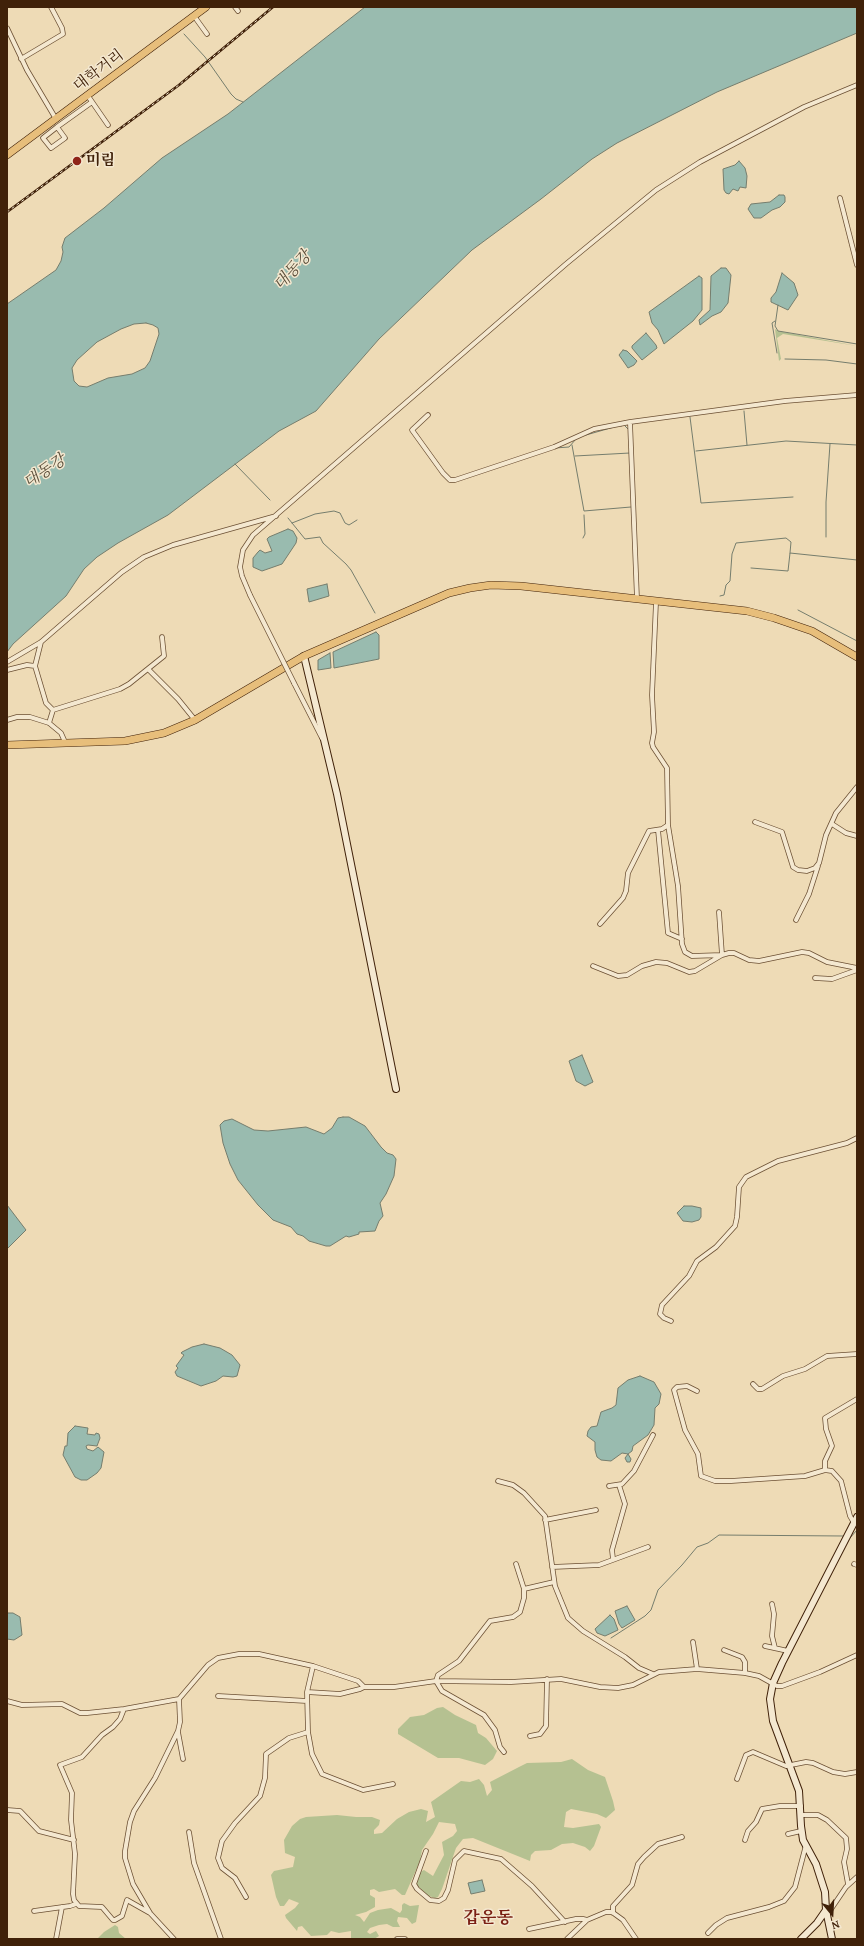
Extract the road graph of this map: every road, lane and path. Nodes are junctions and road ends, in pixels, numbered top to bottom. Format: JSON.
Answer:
{"nodes":[{"id":1,"x":51,"y":7,"type":"edge"},
{"id":2,"x":206,"y":7,"type":"edge"},
{"id":3,"x":194,"y":16,"type":"junction"},
{"id":4,"x":7,"y":28,"type":"edge"},
{"id":5,"x":207,"y":34,"type":"dead end"},
{"id":6,"x":21,"y":59,"type":"junction"},
{"id":7,"x":857,"y":85,"type":"edge"},
{"id":8,"x":90,"y":99,"type":"junction"},
{"id":9,"x":57,"y":124,"type":"junction"},
{"id":10,"x":108,"y":125,"type":"dead end"},
{"id":11,"x":7,"y":155,"type":"edge"},
{"id":12,"x":840,"y":198,"type":"dead end"},
{"id":13,"x":857,"y":265,"type":"edge"},
{"id":14,"x":857,"y":395,"type":"edge"},
{"id":15,"x":428,"y":415,"type":"dead end"},
{"id":16,"x":630,"y":422,"type":"junction"},
{"id":17,"x":276,"y":516,"type":"junction"},
{"id":18,"x":637,"y":600,"type":"junction"},
{"id":19,"x":656,"y":602,"type":"junction"},
{"id":20,"x":162,"y":637,"type":"dead end"},
{"id":21,"x":41,"y":642,"type":"junction"},
{"id":22,"x":304,"y":656,"type":"junction"},
{"id":23,"x":857,"y":657,"type":"edge"},
{"id":24,"x":7,"y":662,"type":"edge"},
{"id":25,"x":35,"y":666,"type":"junction"},
{"id":26,"x":148,"y":669,"type":"junction"},
{"id":27,"x":7,"y":670,"type":"edge"},
{"id":28,"x":53,"y":710,"type":"junction"},
{"id":29,"x":7,"y":720,"type":"edge"},
{"id":30,"x":195,"y":720,"type":"junction"},
{"id":31,"x":49,"y":723,"type":"junction"},
{"id":32,"x":65,"y":742,"type":"junction"},
{"id":33,"x":10,"y":744,"type":"edge"},
{"id":34,"x":325,"y":744,"type":"junction"},
{"id":35,"x":857,"y":786,"type":"edge"},
{"id":36,"x":755,"y":822,"type":"dead end"},
{"id":37,"x":832,"y":824,"type":"junction"},
{"id":38,"x":668,"y":825,"type":"junction"},
{"id":39,"x":658,"y":830,"type":"junction"},
{"id":40,"x":857,"y":836,"type":"edge"},
{"id":41,"x":819,"y":863,"type":"junction"},
{"id":42,"x":719,"y":912,"type":"dead end"},
{"id":43,"x":796,"y":920,"type":"dead end"},
{"id":44,"x":600,"y":924,"type":"dead end"},
{"id":45,"x":682,"y":939,"type":"junction"},
{"id":46,"x":722,"y":955,"type":"junction"},
{"id":47,"x":593,"y":966,"type":"dead end"},
{"id":48,"x":857,"y":969,"type":"edge"},
{"id":49,"x":815,"y":978,"type":"dead end"},
{"id":50,"x":396,"y":1089,"type":"dead end"},
{"id":51,"x":857,"y":1138,"type":"edge"},
{"id":52,"x":671,"y":1321,"type":"dead end"},
{"id":53,"x":857,"y":1354,"type":"edge"},
{"id":54,"x":752,"y":1384,"type":"dead end"},
{"id":55,"x":697,"y":1391,"type":"dead end"},
{"id":56,"x":857,"y":1399,"type":"edge"},
{"id":57,"x":677,"y":1405,"type":"junction"},
{"id":58,"x":672,"y":1406,"type":"dead end"},
{"id":59,"x":654,"y":1435,"type":"dead end"},
{"id":60,"x":825,"y":1470,"type":"junction"},
{"id":61,"x":498,"y":1481,"type":"dead end"},
{"id":62,"x":619,"y":1485,"type":"junction"},
{"id":63,"x":609,"y":1486,"type":"dead end"},
{"id":64,"x":596,"y":1510,"type":"dead end"},
{"id":65,"x":545,"y":1520,"type":"junction"},
{"id":66,"x":856,"y":1520,"type":"edge"},
{"id":67,"x":648,"y":1547,"type":"dead end"},
{"id":68,"x":613,"y":1559,"type":"junction"},
{"id":69,"x":516,"y":1564,"type":"dead end"},
{"id":70,"x":552,"y":1567,"type":"junction"},
{"id":71,"x":554,"y":1582,"type":"junction"},
{"id":72,"x":524,"y":1588,"type":"junction"},
{"id":73,"x":772,"y":1604,"type":"dead end"},
{"id":74,"x":693,"y":1642,"type":"dead end"},
{"id":75,"x":765,"y":1646,"type":"dead end"},
{"id":76,"x":775,"y":1648,"type":"junction"},
{"id":77,"x":724,"y":1650,"type":"dead end"},
{"id":78,"x":788,"y":1651,"type":"junction"},
{"id":79,"x":857,"y":1655,"type":"edge"},
{"id":80,"x":313,"y":1666,"type":"junction"},
{"id":81,"x":697,"y":1669,"type":"junction"},
{"id":82,"x":745,"y":1673,"type":"junction"},
{"id":83,"x":653,"y":1674,"type":"junction"},
{"id":84,"x":546,"y":1679,"type":"junction"},
{"id":85,"x":436,"y":1681,"type":"junction"},
{"id":86,"x":773,"y":1683,"type":"junction"},
{"id":87,"x":364,"y":1687,"type":"junction"},
{"id":88,"x":307,"y":1692,"type":"junction"},
{"id":89,"x":218,"y":1696,"type":"dead end"},
{"id":90,"x":179,"y":1699,"type":"junction"},
{"id":91,"x":7,"y":1701,"type":"edge"},
{"id":92,"x":307,"y":1701,"type":"junction"},
{"id":93,"x":124,"y":1710,"type":"junction"},
{"id":94,"x":178,"y":1732,"type":"junction"},
{"id":95,"x":308,"y":1732,"type":"junction"},
{"id":96,"x":530,"y":1736,"type":"dead end"},
{"id":97,"x":504,"y":1752,"type":"dead end"},
{"id":98,"x":183,"y":1759,"type":"dead end"},
{"id":99,"x":790,"y":1765,"type":"junction"},
{"id":100,"x":857,"y":1772,"type":"edge"},
{"id":101,"x":737,"y":1779,"type":"dead end"},
{"id":102,"x":393,"y":1784,"type":"dead end"},
{"id":103,"x":801,"y":1806,"type":"junction"},
{"id":104,"x":7,"y":1810,"type":"edge"},
{"id":105,"x":801,"y":1815,"type":"junction"},
{"id":106,"x":801,"y":1831,"type":"junction"},
{"id":107,"x":189,"y":1832,"type":"dead end"},
{"id":108,"x":788,"y":1834,"type":"dead end"},
{"id":109,"x":682,"y":1837,"type":"dead end"},
{"id":110,"x":74,"y":1840,"type":"junction"},
{"id":111,"x":745,"y":1840,"type":"dead end"},
{"id":112,"x":806,"y":1845,"type":"junction"},
{"id":113,"x":426,"y":1851,"type":"dead end"},
{"id":114,"x":857,"y":1877,"type":"edge"},
{"id":115,"x":848,"y":1884,"type":"junction"},
{"id":116,"x":246,"y":1897,"type":"dead end"},
{"id":117,"x":76,"y":1904,"type":"junction"},
{"id":118,"x":62,"y":1907,"type":"junction"},
{"id":119,"x":34,"y":1911,"type":"dead end"},
{"id":120,"x":150,"y":1913,"type":"junction"},
{"id":121,"x":613,"y":1913,"type":"junction"},
{"id":122,"x":826,"y":1913,"type":"junction"},
{"id":123,"x":587,"y":1920,"type":"junction"},
{"id":124,"x":565,"y":1922,"type":"junction"},
{"id":125,"x":529,"y":1929,"type":"dead end"},
{"id":126,"x":708,"y":1933,"type":"dead end"},
{"id":127,"x":56,"y":1939,"type":"edge"},
{"id":128,"x":174,"y":1939,"type":"edge"},
{"id":129,"x":221,"y":1939,"type":"edge"},
{"id":130,"x":397,"y":1939,"type":"edge"},
{"id":131,"x":405,"y":1939,"type":"edge"},
{"id":132,"x":567,"y":1939,"type":"edge"},
{"id":133,"x":636,"y":1939,"type":"edge"},
{"id":134,"x":801,"y":1939,"type":"edge"},
{"id":135,"x":832,"y":1939,"type":"edge"}],
"edges":[{"from":1,"to":6,"type":"street"},
{"from":2,"to":3,"type":"main road","name":"대학거리"},
{"from":3,"to":5,"type":"street"},
{"from":3,"to":8,"type":"main road","name":"대학거리"},
{"from":4,"to":6,"type":"street"},
{"from":6,"to":9,"type":"street"},
{"from":7,"to":17,"type":"street"},
{"from":8,"to":9,"type":"main road","name":"대학거리"},
{"from":8,"to":10,"type":"street"},
{"from":9,"to":9,"type":"street"},
{"from":9,"to":11,"type":"main road","name":"대학거리"},
{"from":12,"to":13,"type":"street"},
{"from":14,"to":16,"type":"street"},
{"from":15,"to":16,"type":"street"},
{"from":16,"to":18,"type":"street"},
{"from":17,"to":21,"type":"street"},
{"from":17,"to":34,"type":"street","bridge":true},
{"from":18,"to":19,"type":"main road"},
{"from":18,"to":22,"type":"main road"},
{"from":19,"to":23,"type":"main road"},
{"from":19,"to":38,"type":"street"},
{"from":20,"to":26,"type":"street"},
{"from":21,"to":24,"type":"street"},
{"from":21,"to":25,"type":"street"},
{"from":22,"to":30,"type":"main road"},
{"from":22,"to":34,"type":"street"},
{"from":25,"to":27,"type":"street"},
{"from":25,"to":28,"type":"street"},
{"from":26,"to":28,"type":"street"},
{"from":26,"to":30,"type":"street"},
{"from":28,"to":31,"type":"street"},
{"from":29,"to":31,"type":"street"},
{"from":30,"to":32,"type":"main road"},
{"from":31,"to":32,"type":"street"},
{"from":32,"to":33,"type":"main road"},
{"from":34,"to":50,"type":"street"},
{"from":35,"to":37,"type":"street"},
{"from":36,"to":41,"type":"street"},
{"from":37,"to":40,"type":"street"},
{"from":37,"to":41,"type":"street"},
{"from":38,"to":39,"type":"street"},
{"from":38,"to":45,"type":"street"},
{"from":39,"to":44,"type":"street"},
{"from":39,"to":45,"type":"street"},
{"from":41,"to":43,"type":"street"},
{"from":42,"to":46,"type":"street"},
{"from":45,"to":46,"type":"street"},
{"from":46,"to":47,"type":"street"},
{"from":46,"to":48,"type":"street"},
{"from":48,"to":49,"type":"street"},
{"from":51,"to":52,"type":"street"},
{"from":53,"to":54,"type":"street"},
{"from":55,"to":57,"type":"street"},
{"from":56,"to":60,"type":"street"},
{"from":57,"to":58,"type":"street"},
{"from":57,"to":60,"type":"street"},
{"from":59,"to":62,"type":"street"},
{"from":60,"to":66,"type":"street"},
{"from":61,"to":65,"type":"street"},
{"from":62,"to":63,"type":"street"},
{"from":62,"to":68,"type":"street"},
{"from":64,"to":65,"type":"street"},
{"from":65,"to":70,"type":"street"},
{"from":66,"to":78,"type":"street"},
{"from":67,"to":68,"type":"street"},
{"from":68,"to":70,"type":"street"},
{"from":69,"to":72,"type":"street"},
{"from":70,"to":71,"type":"street"},
{"from":71,"to":72,"type":"street"},
{"from":71,"to":83,"type":"street"},
{"from":72,"to":85,"type":"street"},
{"from":73,"to":76,"type":"street"},
{"from":74,"to":81,"type":"street"},
{"from":75,"to":76,"type":"street"},
{"from":76,"to":78,"type":"street"},
{"from":77,"to":82,"type":"street"},
{"from":78,"to":86,"type":"street"},
{"from":79,"to":86,"type":"street"},
{"from":80,"to":87,"type":"street"},
{"from":80,"to":88,"type":"street"},
{"from":80,"to":90,"type":"street"},
{"from":81,"to":82,"type":"street"},
{"from":81,"to":83,"type":"street"},
{"from":82,"to":86,"type":"street"},
{"from":83,"to":84,"type":"street"},
{"from":84,"to":85,"type":"street"},
{"from":84,"to":96,"type":"street"},
{"from":85,"to":87,"type":"street"},
{"from":85,"to":97,"type":"street"},
{"from":86,"to":99,"type":"street"},
{"from":87,"to":88,"type":"street"},
{"from":88,"to":92,"type":"street"},
{"from":89,"to":92,"type":"street"},
{"from":90,"to":93,"type":"street"},
{"from":90,"to":94,"type":"street"},
{"from":91,"to":93,"type":"street"},
{"from":92,"to":95,"type":"street"},
{"from":93,"to":110,"type":"street"},
{"from":94,"to":98,"type":"street"},
{"from":94,"to":120,"type":"street"},
{"from":95,"to":102,"type":"street"},
{"from":95,"to":116,"type":"street"},
{"from":99,"to":100,"type":"street"},
{"from":99,"to":101,"type":"street"},
{"from":99,"to":103,"type":"street"},
{"from":103,"to":105,"type":"street"},
{"from":103,"to":111,"type":"street"},
{"from":104,"to":110,"type":"street"},
{"from":105,"to":106,"type":"street"},
{"from":105,"to":115,"type":"street"},
{"from":106,"to":108,"type":"street"},
{"from":106,"to":112,"type":"street"},
{"from":107,"to":129,"type":"street"},
{"from":109,"to":121,"type":"street"},
{"from":110,"to":117,"type":"street"},
{"from":112,"to":122,"type":"street"},
{"from":112,"to":126,"type":"street"},
{"from":113,"to":124,"type":"street"},
{"from":114,"to":115,"type":"street"},
{"from":115,"to":122,"type":"street"},
{"from":117,"to":118,"type":"street"},
{"from":117,"to":120,"type":"street"},
{"from":118,"to":119,"type":"street"},
{"from":118,"to":127,"type":"street"},
{"from":120,"to":128,"type":"street"},
{"from":121,"to":123,"type":"street"},
{"from":121,"to":133,"type":"street"},
{"from":122,"to":134,"type":"street"},
{"from":122,"to":135,"type":"street"},
{"from":123,"to":124,"type":"street"},
{"from":123,"to":132,"type":"street"},
{"from":124,"to":125,"type":"street"},
{"from":130,"to":131,"type":"street"}]}
